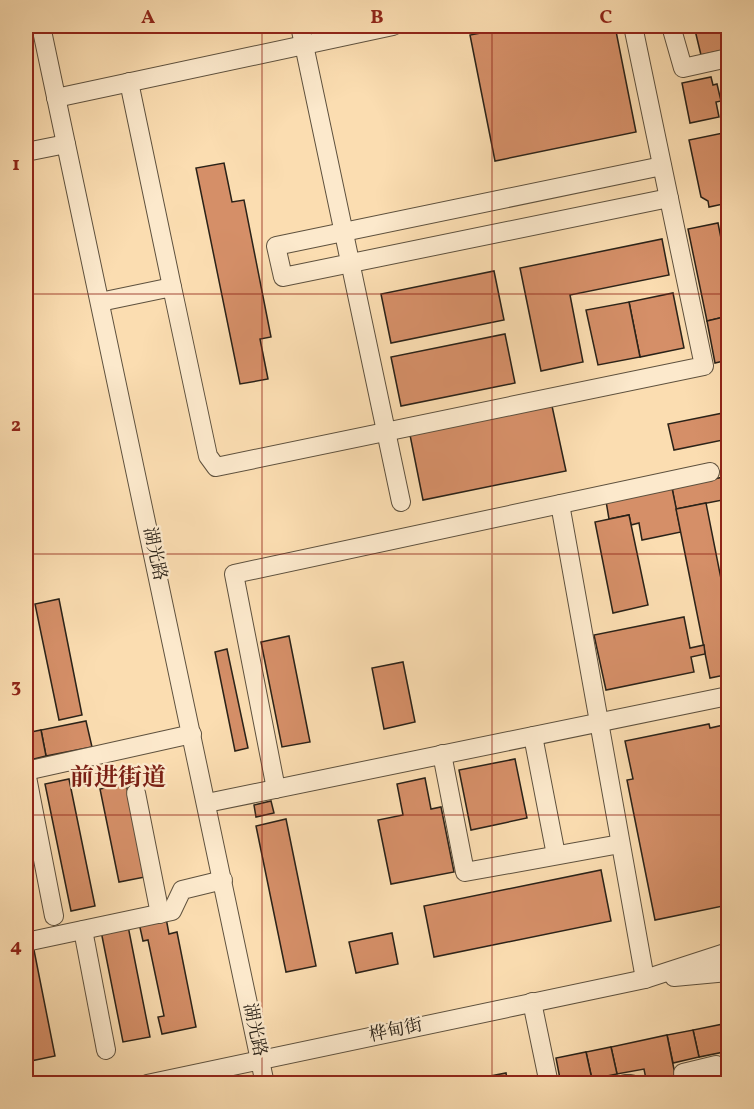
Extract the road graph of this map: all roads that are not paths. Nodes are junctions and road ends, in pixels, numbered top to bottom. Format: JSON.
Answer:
{"nodes":[{"id":1,"x":41,"y":26,"type":"edge"},
{"id":2,"x":300,"y":26,"type":"edge"},
{"id":3,"x":393,"y":26,"type":"edge"},
{"id":4,"x":633,"y":26,"type":"edge"},
{"id":5,"x":671,"y":26,"type":"edge"},
{"id":6,"x":304,"y":45,"type":"junction"},
{"id":7,"x":729,"y":58,"type":"edge"},
{"id":8,"x":129,"y":82,"type":"junction"},
{"id":9,"x":56,"y":98,"type":"junction"},
{"id":10,"x":66,"y":144,"type":"junction"},
{"id":11,"x":26,"y":152,"type":"edge"},
{"id":12,"x":662,"y":166,"type":"junction"},
{"id":13,"x":565,"y":186,"type":"junction"},
{"id":14,"x":669,"y":198,"type":"junction"},
{"id":15,"x":462,"y":207,"type":"junction"},
{"id":16,"x":572,"y":217,"type":"junction"},
{"id":17,"x":344,"y":232,"type":"junction"},
{"id":18,"x":470,"y":238,"type":"junction"},
{"id":19,"x":351,"y":263,"type":"junction"},
{"id":20,"x":172,"y":287,"type":"junction"},
{"id":21,"x":100,"y":302,"type":"junction"},
{"id":22,"x":387,"y":432,"type":"junction"},
{"id":23,"x":710,"y":472,"type":"dead end"},
{"id":24,"x":401,"y":502,"type":"dead end"},
{"id":25,"x":560,"y":504,"type":"junction"},
{"id":26,"x":729,"y":696,"type":"edge"},
{"id":27,"x":599,"y":722,"type":"junction"},
{"id":28,"x":192,"y":734,"type":"junction"},
{"id":29,"x":533,"y":736,"type":"junction"},
{"id":30,"x":442,"y":754,"type":"junction"},
{"id":31,"x":26,"y":771,"type":"edge"},
{"id":32,"x":276,"y":789,"type":"junction"},
{"id":33,"x":136,"y":793,"type":"dead end"},
{"id":34,"x":207,"y":803,"type":"junction"},
{"id":35,"x":620,"y":844,"type":"junction"},
{"id":36,"x":556,"y":855,"type":"junction"},
{"id":37,"x":223,"y":880,"type":"junction"},
{"id":38,"x":160,"y":914,"type":"junction"},
{"id":39,"x":54,"y":916,"type":"dead end"},
{"id":40,"x":83,"y":930,"type":"junction"},
{"id":41,"x":26,"y":942,"type":"edge"},
{"id":42,"x":729,"y":952,"type":"edge"},
{"id":43,"x":729,"y":972,"type":"edge"},
{"id":44,"x":645,"y":979,"type":"junction"},
{"id":45,"x":532,"y":1002,"type":"junction"},
{"id":46,"x":106,"y":1050,"type":"dead end"},
{"id":47,"x":260,"y":1059,"type":"junction"},
{"id":48,"x":147,"y":1083,"type":"edge"},
{"id":49,"x":265,"y":1083,"type":"edge"},
{"id":50,"x":549,"y":1083,"type":"edge"},
{"id":51,"x":625,"y":1083,"type":"edge"},
{"id":52,"x":631,"y":1083,"type":"edge"},
{"id":53,"x":685,"y":1083,"type":"edge"},
{"id":54,"x":720,"y":1083,"type":"edge"}],
"edges":[{"from":1,"to":9,"type":"street","name":"湖光路"},
{"from":2,"to":6,"type":"street"},
{"from":3,"to":6,"type":"street"},
{"from":4,"to":12,"type":"street"},
{"from":5,"to":7,"type":"street"},
{"from":6,"to":8,"type":"street"},
{"from":6,"to":17,"type":"street"},
{"from":8,"to":9,"type":"street"},
{"from":8,"to":20,"type":"street"},
{"from":9,"to":10,"type":"street","name":"湖光路"},
{"from":10,"to":11,"type":"street"},
{"from":10,"to":21,"type":"street","name":"湖光路"},
{"from":12,"to":13,"type":"street"},
{"from":12,"to":14,"type":"street"},
{"from":13,"to":15,"type":"street"},
{"from":13,"to":16,"type":"street"},
{"from":14,"to":16,"type":"street"},
{"from":14,"to":22,"type":"street"},
{"from":15,"to":17,"type":"street"},
{"from":15,"to":18,"type":"street"},
{"from":16,"to":18,"type":"street"},
{"from":17,"to":19,"type":"street"},
{"from":17,"to":19,"type":"street"},
{"from":18,"to":19,"type":"street"},
{"from":19,"to":22,"type":"street"},
{"from":20,"to":21,"type":"street"},
{"from":20,"to":22,"type":"street"},
{"from":21,"to":28,"type":"street","name":"湖光路"},
{"from":22,"to":24,"type":"street"},
{"from":23,"to":25,"type":"street"},
{"from":25,"to":27,"type":"street"},
{"from":25,"to":32,"type":"street"},
{"from":26,"to":27,"type":"street"},
{"from":27,"to":29,"type":"street"},
{"from":27,"to":35,"type":"street"},
{"from":28,"to":31,"type":"street"},
{"from":28,"to":34,"type":"street","name":"湖光路"},
{"from":29,"to":30,"type":"street"},
{"from":29,"to":36,"type":"street"},
{"from":30,"to":32,"type":"street"},
{"from":30,"to":36,"type":"street"},
{"from":31,"to":39,"type":"street"},
{"from":32,"to":34,"type":"street"},
{"from":33,"to":38,"type":"street"},
{"from":34,"to":37,"type":"street","name":"湖光路"},
{"from":35,"to":36,"type":"street"},
{"from":35,"to":44,"type":"street"},
{"from":37,"to":38,"type":"street"},
{"from":37,"to":47,"type":"street","name":"湖光路"},
{"from":38,"to":40,"type":"street"},
{"from":40,"to":41,"type":"street"},
{"from":40,"to":46,"type":"street"},
{"from":42,"to":44,"type":"street","name":"桦甸街"},
{"from":43,"to":44,"type":"street","name":"桦甸街"},
{"from":44,"to":45,"type":"street","name":"桦甸街"},
{"from":45,"to":47,"type":"street","name":"桦甸街"},
{"from":45,"to":50,"type":"street"},
{"from":47,"to":48,"type":"street","name":"桦甸街"},
{"from":47,"to":49,"type":"street","name":"湖光路"},
{"from":51,"to":52,"type":"street"},
{"from":53,"to":54,"type":"street"}]}
